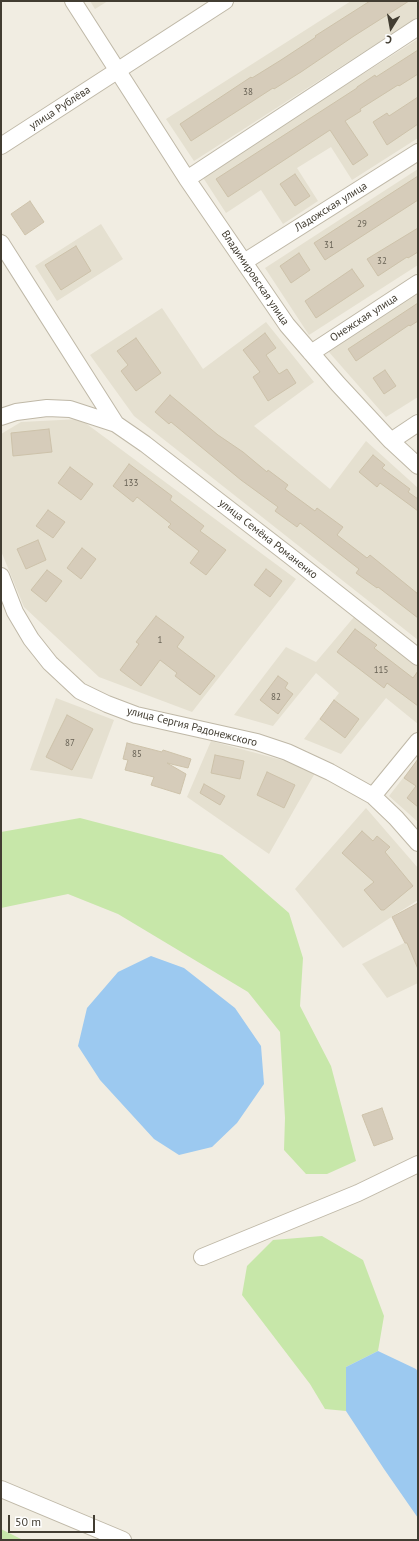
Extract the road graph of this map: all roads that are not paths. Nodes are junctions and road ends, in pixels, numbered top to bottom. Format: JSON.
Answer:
{"nodes":[{"id":1,"x":73,"y":1,"type":"edge"},
{"id":2,"x":225,"y":1,"type":"edge"},
{"id":3,"x":418,"y":27,"type":"edge"},
{"id":4,"x":118,"y":69,"type":"junction"},
{"id":5,"x":1,"y":146,"type":"edge"},
{"id":6,"x":418,"y":152,"type":"edge"},
{"id":7,"x":187,"y":178,"type":"junction"},
{"id":8,"x":1,"y":243,"type":"edge"},
{"id":9,"x":244,"y":262,"type":"junction"},
{"id":10,"x":418,"y":283,"type":"edge"},
{"id":11,"x":311,"y":353,"type":"junction"},
{"id":12,"x":1,"y":417,"type":"edge"},
{"id":13,"x":418,"y":423,"type":"edge"},
{"id":14,"x":116,"y":424,"type":"junction"},
{"id":15,"x":390,"y":441,"type":"junction"},
{"id":16,"x":418,"y":466,"type":"edge"},
{"id":17,"x":1,"y":576,"type":"edge"},
{"id":18,"x":418,"y":657,"type":"edge"},
{"id":19,"x":418,"y":741,"type":"edge"},
{"id":20,"x":373,"y":796,"type":"junction"},
{"id":21,"x":418,"y":843,"type":"edge"},
{"id":22,"x":418,"y":1164,"type":"edge"},
{"id":23,"x":202,"y":1257,"type":"dead end"},
{"id":24,"x":1,"y":1489,"type":"edge"},
{"id":25,"x":123,"y":1540,"type":"edge"}],
"edges":[{"from":1,"to":4,"type":"street","name":"Владимировская улица"},
{"from":2,"to":4,"type":"street","name":"улица Рублёва"},
{"from":3,"to":7,"type":"street"},
{"from":4,"to":5,"type":"street","name":"улица Рублёва"},
{"from":4,"to":7,"type":"street","name":"Владимировская улица"},
{"from":6,"to":9,"type":"street","name":"Ладожская улица"},
{"from":7,"to":9,"type":"street","name":"Владимировская улица"},
{"from":8,"to":14,"type":"street","name":"улица Семёна Романенко"},
{"from":9,"to":11,"type":"street","name":"Владимировская улица"},
{"from":10,"to":11,"type":"street","name":"Онежская улица"},
{"from":11,"to":15,"type":"street","name":"Владимировская улица"},
{"from":12,"to":14,"type":"street","name":"улица Семёна Романенко"},
{"from":13,"to":15,"type":"street"},
{"from":14,"to":18,"type":"street","name":"улица Семёна Романенко"},
{"from":15,"to":16,"type":"street","name":"Владимировская улица"},
{"from":17,"to":20,"type":"street","name":"улица Сергия Радонежского"},
{"from":19,"to":20,"type":"street"},
{"from":20,"to":21,"type":"street","name":"улица Сергия Радонежского"},
{"from":22,"to":23,"type":"street"},
{"from":24,"to":25,"type":"street"}]}
